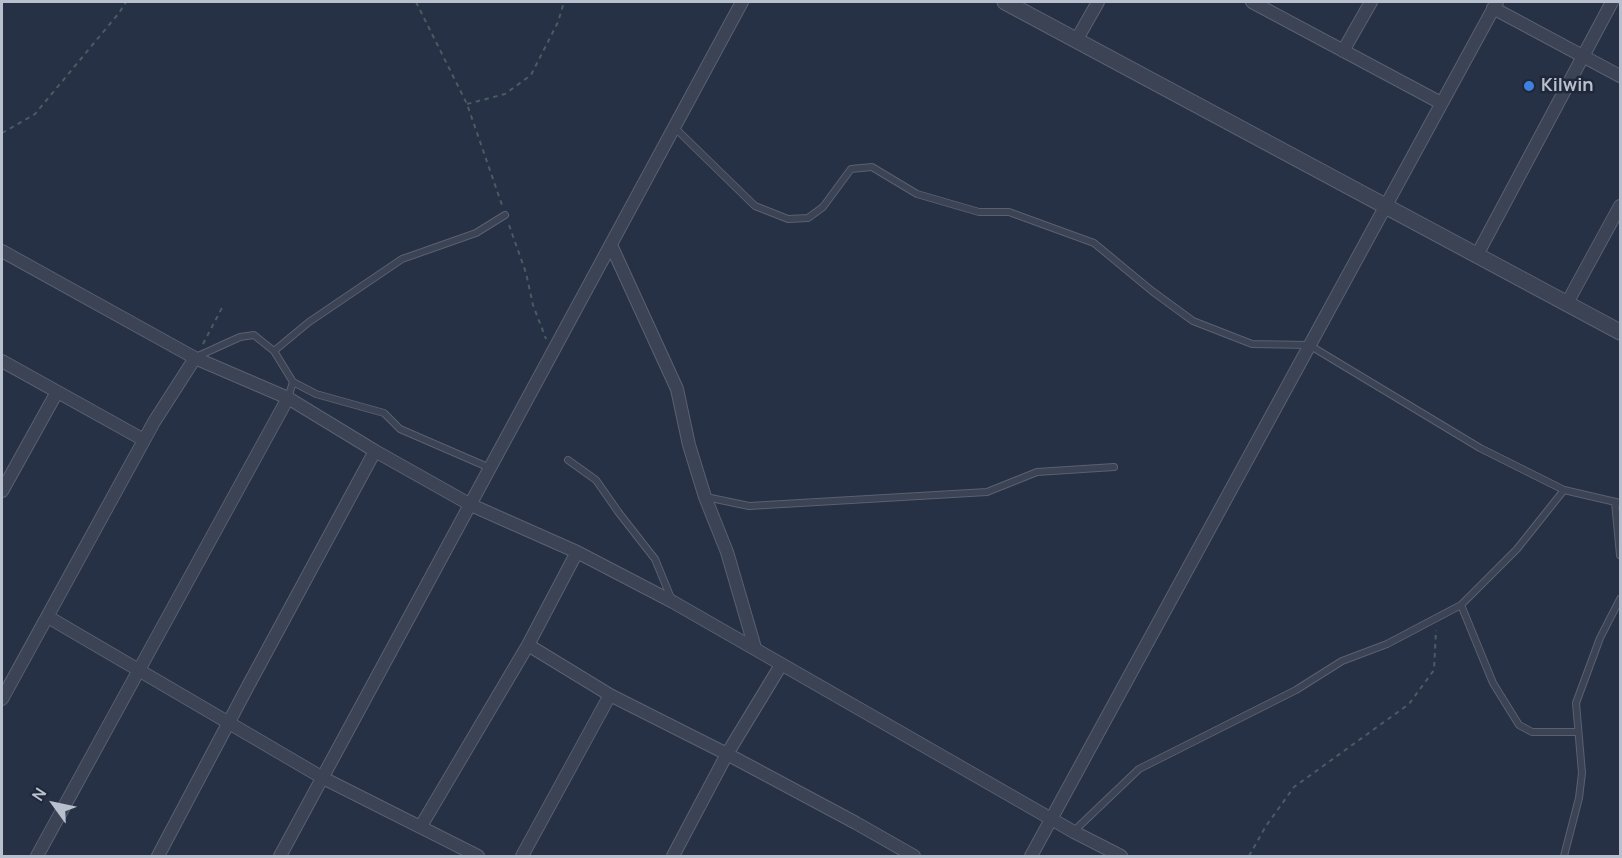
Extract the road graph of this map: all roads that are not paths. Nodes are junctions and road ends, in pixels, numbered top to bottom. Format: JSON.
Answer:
{"nodes":[{"id":1,"x":742,"y":2,"type":"edge"},
{"id":2,"x":1005,"y":2,"type":"edge"},
{"id":3,"x":1098,"y":2,"type":"edge"},
{"id":4,"x":1252,"y":2,"type":"edge"},
{"id":5,"x":1371,"y":2,"type":"edge"},
{"id":6,"x":1612,"y":2,"type":"edge"},
{"id":7,"x":1495,"y":5,"type":"edge"},
{"id":8,"x":1077,"y":39,"type":"junction"},
{"id":9,"x":1343,"y":51,"type":"junction"},
{"id":10,"x":1583,"y":56,"type":"junction"},
{"id":11,"x":1620,"y":76,"type":"edge"},
{"id":12,"x":1441,"y":103,"type":"junction"},
{"id":13,"x":674,"y":128,"type":"junction"},
{"id":14,"x":1386,"y":206,"type":"junction"},
{"id":15,"x":1620,"y":206,"type":"edge"},
{"id":16,"x":505,"y":215,"type":"road end"},
{"id":17,"x":611,"y":245,"type":"junction"},
{"id":18,"x":2,"y":251,"type":"edge"},
{"id":19,"x":1477,"y":255,"type":"junction"},
{"id":20,"x":1567,"y":303,"type":"junction"},
{"id":21,"x":1620,"y":332,"type":"edge"},
{"id":22,"x":1309,"y":345,"type":"junction"},
{"id":23,"x":274,"y":351,"type":"junction"},
{"id":24,"x":195,"y":358,"type":"junction"},
{"id":25,"x":2,"y":361,"type":"edge"},
{"id":26,"x":293,"y":382,"type":"junction"},
{"id":27,"x":57,"y":392,"type":"junction"},
{"id":28,"x":288,"y":398,"type":"junction"},
{"id":29,"x":144,"y":440,"type":"junction"},
{"id":30,"x":375,"y":452,"type":"junction"},
{"id":31,"x":567,"y":460,"type":"dead end"},
{"id":32,"x":1114,"y":466,"type":"dead end"},
{"id":33,"x":490,"y":468,"type":"junction"},
{"id":34,"x":1564,"y":490,"type":"junction"},
{"id":35,"x":2,"y":491,"type":"edge"},
{"id":36,"x":705,"y":497,"type":"junction"},
{"id":37,"x":1618,"y":502,"type":"edge"},
{"id":38,"x":471,"y":505,"type":"junction"},
{"id":39,"x":578,"y":552,"type":"junction"},
{"id":40,"x":1620,"y":555,"type":"edge"},
{"id":41,"x":1620,"y":599,"type":"edge"},
{"id":42,"x":673,"y":602,"type":"junction"},
{"id":43,"x":1461,"y":605,"type":"junction"},
{"id":44,"x":48,"y":616,"type":"junction"},
{"id":45,"x":528,"y":645,"type":"junction"},
{"id":46,"x":755,"y":648,"type":"junction"},
{"id":47,"x":781,"y":665,"type":"junction"},
{"id":48,"x":139,"y":670,"type":"junction"},
{"id":49,"x":610,"y":695,"type":"junction"},
{"id":50,"x":2,"y":699,"type":"edge"},
{"id":51,"x":228,"y":722,"type":"junction"},
{"id":52,"x":1577,"y":732,"type":"junction"},
{"id":53,"x":727,"y":754,"type":"junction"},
{"id":54,"x":323,"y":778,"type":"junction"},
{"id":55,"x":1051,"y":818,"type":"junction"},
{"id":56,"x":421,"y":826,"type":"junction"},
{"id":57,"x":1074,"y":832,"type":"junction"},
{"id":58,"x":679,"y":855,"type":"edge"},
{"id":59,"x":37,"y":856,"type":"edge"},
{"id":60,"x":158,"y":856,"type":"edge"},
{"id":61,"x":280,"y":856,"type":"edge"},
{"id":62,"x":478,"y":856,"type":"edge"},
{"id":63,"x":522,"y":856,"type":"edge"},
{"id":64,"x":913,"y":856,"type":"edge"},
{"id":65,"x":1031,"y":856,"type":"edge"},
{"id":66,"x":1121,"y":856,"type":"edge"},
{"id":67,"x":1564,"y":856,"type":"edge"}],
"edges":[{"from":1,"to":13,"type":"street"},
{"from":2,"to":8,"type":"street"},
{"from":3,"to":8,"type":"street"},
{"from":4,"to":9,"type":"street"},
{"from":5,"to":9,"type":"street"},
{"from":6,"to":10,"type":"street"},
{"from":7,"to":10,"type":"street"},
{"from":7,"to":12,"type":"street"},
{"from":8,"to":14,"type":"street"},
{"from":9,"to":12,"type":"street"},
{"from":10,"to":11,"type":"street"},
{"from":10,"to":19,"type":"street"},
{"from":12,"to":14,"type":"street"},
{"from":13,"to":17,"type":"street"},
{"from":13,"to":22,"type":"lane"},
{"from":14,"to":19,"type":"street"},
{"from":14,"to":22,"type":"street"},
{"from":15,"to":20,"type":"street"},
{"from":16,"to":23,"type":"lane"},
{"from":17,"to":33,"type":"street"},
{"from":17,"to":36,"type":"street"},
{"from":18,"to":24,"type":"street"},
{"from":19,"to":20,"type":"street"},
{"from":20,"to":21,"type":"street"},
{"from":22,"to":34,"type":"lane"},
{"from":22,"to":55,"type":"street"},
{"from":23,"to":24,"type":"lane"},
{"from":23,"to":26,"type":"lane"},
{"from":24,"to":28,"type":"street"},
{"from":24,"to":29,"type":"street"},
{"from":25,"to":27,"type":"street"},
{"from":26,"to":28,"type":"lane"},
{"from":26,"to":33,"type":"lane"},
{"from":27,"to":29,"type":"street"},
{"from":27,"to":35,"type":"street"},
{"from":28,"to":30,"type":"street"},
{"from":28,"to":48,"type":"street"},
{"from":29,"to":44,"type":"street"},
{"from":30,"to":38,"type":"street"},
{"from":30,"to":51,"type":"street"},
{"from":31,"to":42,"type":"lane"},
{"from":32,"to":36,"type":"lane"},
{"from":33,"to":38,"type":"street"},
{"from":34,"to":37,"type":"lane"},
{"from":34,"to":43,"type":"lane"},
{"from":36,"to":46,"type":"street"},
{"from":37,"to":40,"type":"lane"},
{"from":38,"to":39,"type":"street"},
{"from":38,"to":54,"type":"street"},
{"from":39,"to":42,"type":"street"},
{"from":39,"to":45,"type":"street"},
{"from":41,"to":52,"type":"lane"},
{"from":42,"to":46,"type":"street"},
{"from":43,"to":52,"type":"lane"},
{"from":43,"to":57,"type":"lane"},
{"from":44,"to":48,"type":"street"},
{"from":44,"to":50,"type":"street"},
{"from":45,"to":49,"type":"street"},
{"from":45,"to":56,"type":"street"},
{"from":46,"to":47,"type":"street"},
{"from":47,"to":53,"type":"street"},
{"from":47,"to":55,"type":"street"},
{"from":48,"to":51,"type":"street"},
{"from":48,"to":59,"type":"street"},
{"from":49,"to":53,"type":"street"},
{"from":49,"to":63,"type":"street"},
{"from":51,"to":54,"type":"street"},
{"from":51,"to":60,"type":"street"},
{"from":52,"to":67,"type":"lane"},
{"from":53,"to":58,"type":"street"},
{"from":53,"to":64,"type":"street"},
{"from":54,"to":56,"type":"street"},
{"from":54,"to":61,"type":"street"},
{"from":55,"to":57,"type":"street"},
{"from":55,"to":65,"type":"street"},
{"from":56,"to":62,"type":"street"},
{"from":57,"to":66,"type":"street"}]}
